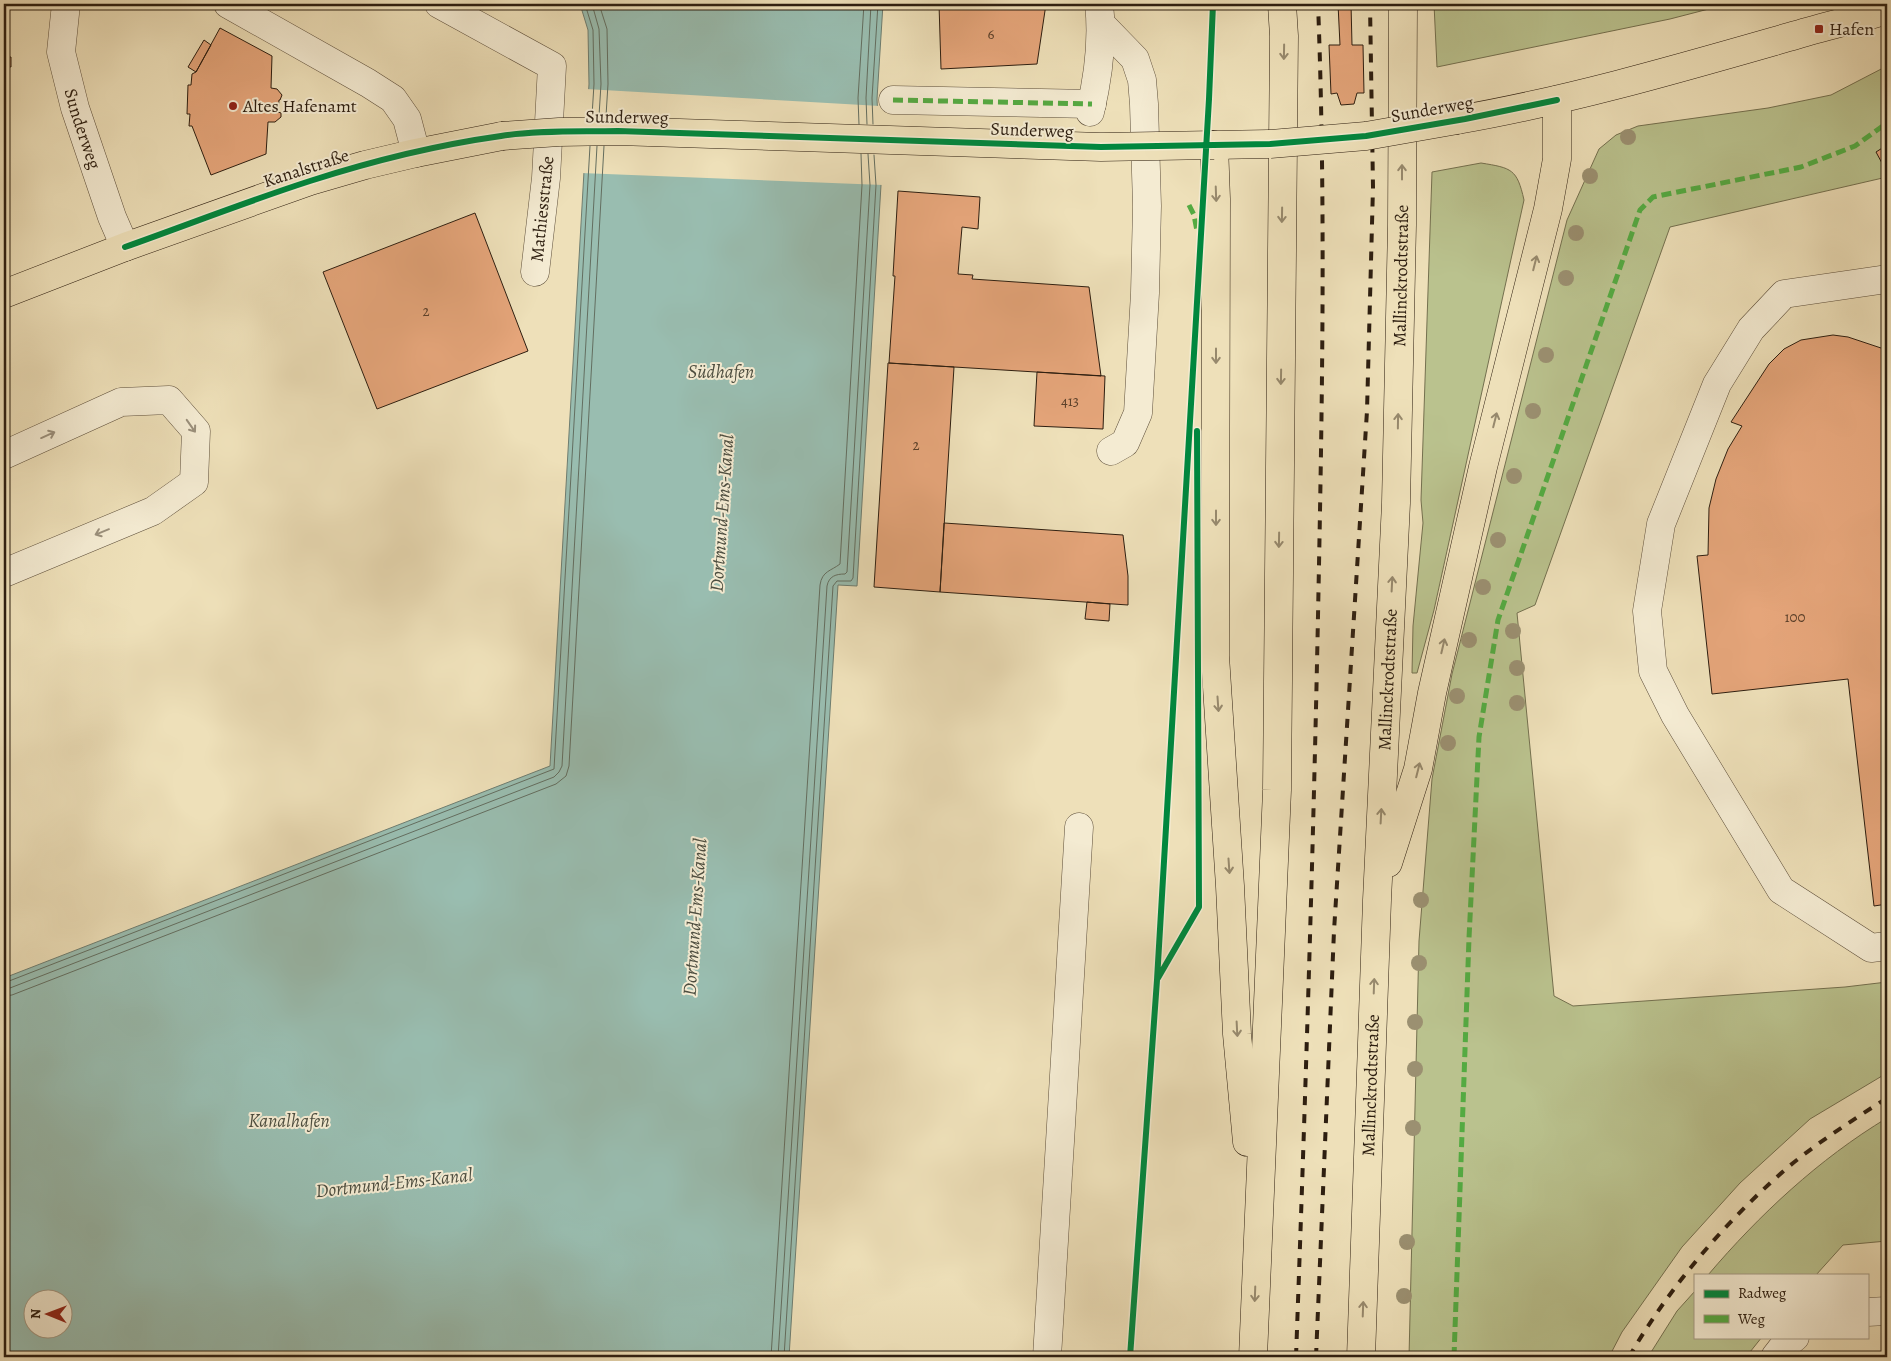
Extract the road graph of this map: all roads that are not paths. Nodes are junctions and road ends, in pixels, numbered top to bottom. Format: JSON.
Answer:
{"nodes":[{"id":1,"x":66,"y":4,"type":"edge"},
{"id":2,"x":228,"y":4,"type":"edge"},
{"id":3,"x":439,"y":4,"type":"edge"},
{"id":4,"x":1282,"y":4,"type":"edge"},
{"id":5,"x":1403,"y":4,"type":"edge"},
{"id":6,"x":1887,"y":10,"type":"edge"},
{"id":7,"x":1100,"y":14,"type":"edge"},
{"id":8,"x":893,"y":100,"type":"dead end"},
{"id":9,"x":1557,"y":100,"type":"junction"},
{"id":10,"x":502,"y":136,"type":"joint"},
{"id":11,"x":1214,"y":145,"type":"junction"},
{"id":12,"x":416,"y":153,"type":"junction"},
{"id":13,"x":125,"y":247,"type":"junction"},
{"id":14,"x":535,"y":272,"type":"dead end"},
{"id":15,"x":1887,"y":279,"type":"edge"},
{"id":16,"x":4,"y":294,"type":"edge"},
{"id":17,"x":1111,"y":450,"type":"dead end"},
{"id":18,"x":4,"y":455,"type":"edge"},
{"id":19,"x":4,"y":573,"type":"edge"},
{"id":20,"x":1079,"y":827,"type":"dead end"},
{"id":21,"x":1377,"y":900,"type":"junction"},
{"id":22,"x":1887,"y":946,"type":"edge"},
{"id":23,"x":1257,"y":1245,"type":"junction"},
{"id":24,"x":1887,"y":1311,"type":"edge"},
{"id":25,"x":1868,"y":1312,"type":"edge"},
{"id":26,"x":1794,"y":1338,"type":"edge"},
{"id":27,"x":1047,"y":1357,"type":"edge"},
{"id":28,"x":1253,"y":1357,"type":"edge"},
{"id":29,"x":1361,"y":1357,"type":"edge"},
{"id":30,"x":1775,"y":1357,"type":"edge"}],
"edges":[{"from":1,"to":13,"type":"street","name":"Sunderweg"},
{"from":2,"to":12,"type":"street"},
{"from":3,"to":14,"type":"street","name":"Mathiesstraße"},
{"from":4,"to":23,"type":"main road","one_way":true},
{"from":21,"to":5,"type":"main road","name":"Mallinckrodtstraße","one_way":true},
{"from":6,"to":9,"type":"main road","name":"Sunderweg"},
{"from":7,"to":8,"type":"street"},
{"from":7,"to":17,"type":"street"},
{"from":9,"to":11,"type":"main road","name":"Sunderweg","bridge":true},
{"from":21,"to":9,"type":"main road","one_way":true},
{"from":10,"to":11,"type":"main road","name":"Sunderweg","bridge":true},
{"from":10,"to":12,"type":"main road","name":"Kanalstraße"},
{"from":11,"to":23,"type":"main road","one_way":true},
{"from":12,"to":13,"type":"main road","name":"Kanalstraße"},
{"from":13,"to":16,"type":"main road","name":"Kanalstraße"},
{"from":15,"to":22,"type":"street"},
{"from":18,"to":19,"type":"street","one_way":true},
{"from":20,"to":27,"type":"street"},
{"from":29,"to":21,"type":"main road","name":"Mallinckrodtstraße","one_way":true},
{"from":23,"to":28,"type":"main road","one_way":true},
{"from":24,"to":25,"type":"street"},
{"from":26,"to":30,"type":"street"}]}
